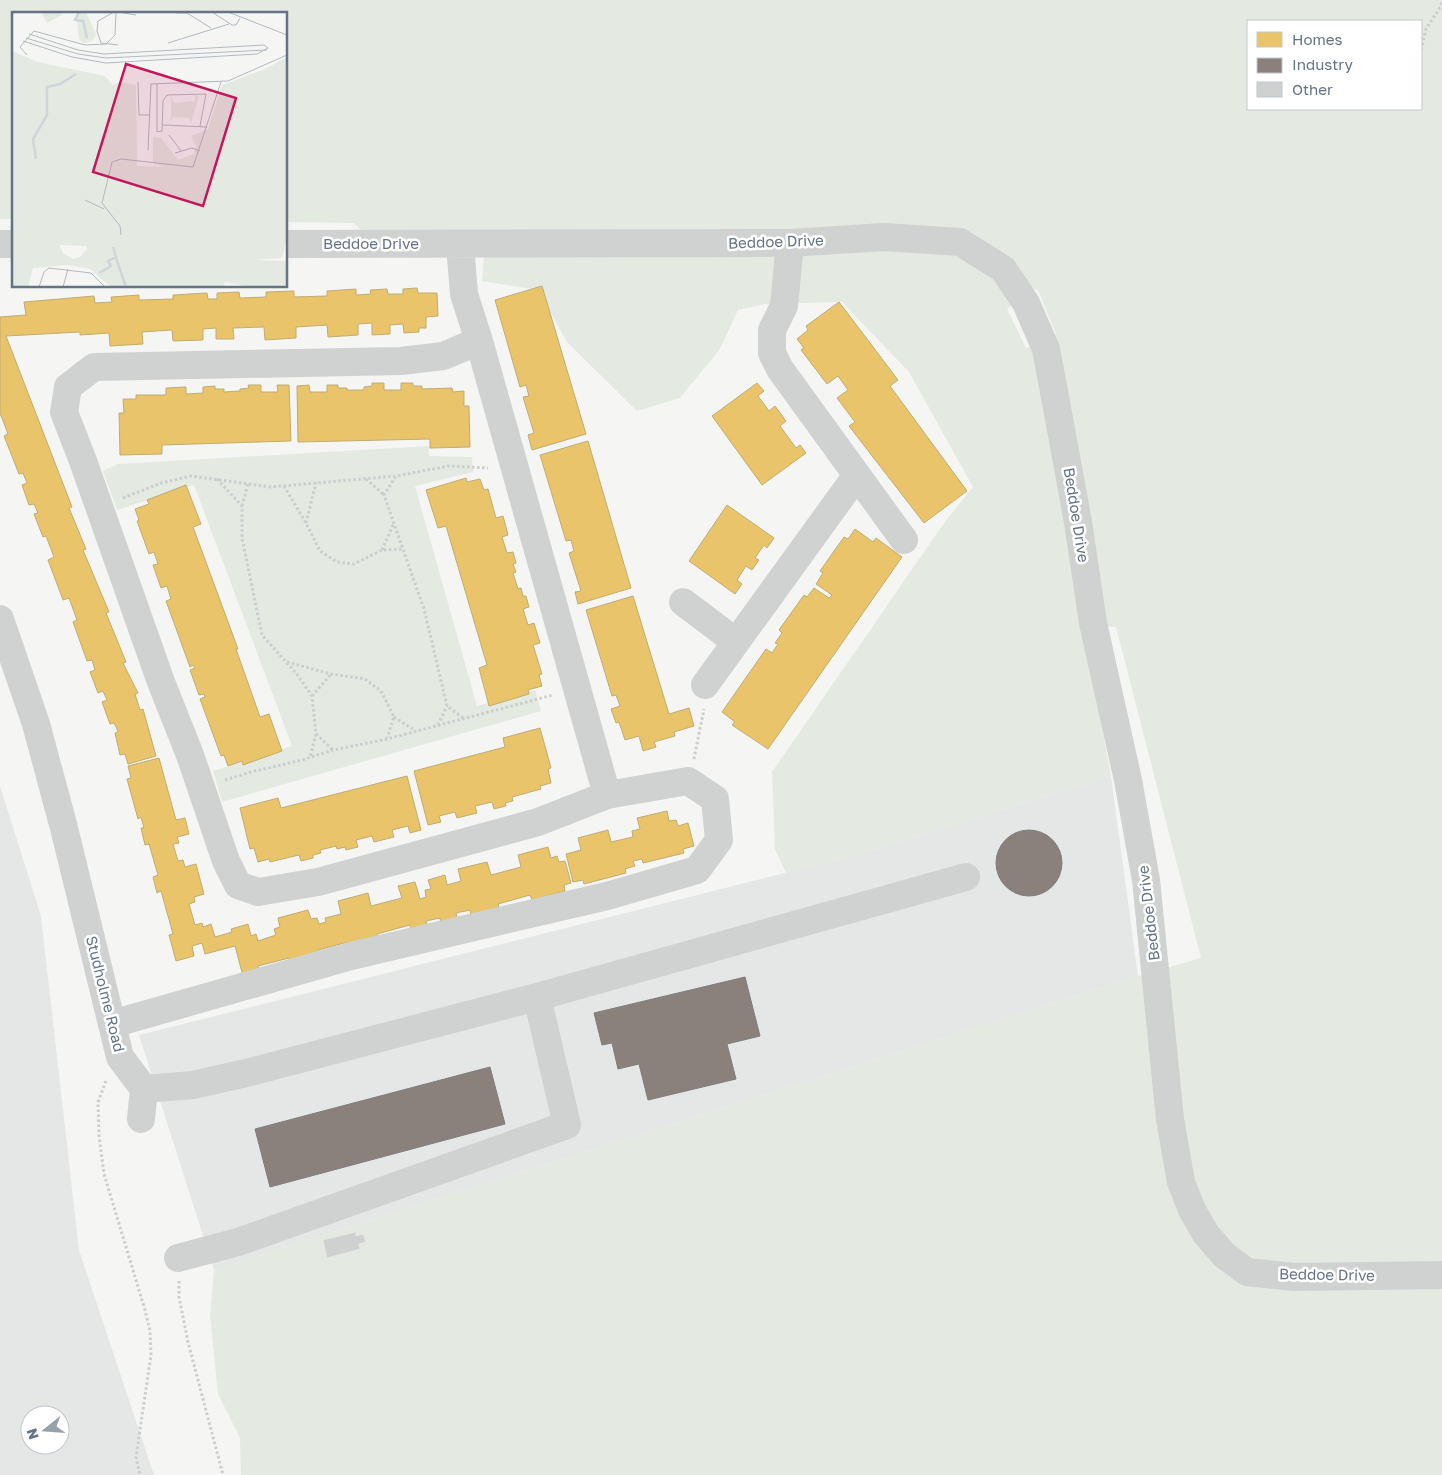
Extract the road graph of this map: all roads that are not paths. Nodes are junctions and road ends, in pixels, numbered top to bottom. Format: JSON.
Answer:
{"nodes":[{"id":1,"x":790,"y":243,"type":"junction"},
{"id":2,"x":288,"y":244,"type":"edge"},
{"id":3,"x":460,"y":245,"type":"junction"},
{"id":4,"x":479,"y":341,"type":"junction"},
{"id":5,"x":857,"y":475,"type":"junction"},
{"id":6,"x":904,"y":540,"type":"dead end"},
{"id":7,"x":682,"y":602,"type":"dead end"},
{"id":8,"x":0,"y":619,"type":"edge"},
{"id":9,"x":736,"y":642,"type":"junction"},
{"id":10,"x":705,"y":685,"type":"road end"},
{"id":11,"x":607,"y":794,"type":"junction"},
{"id":12,"x":966,"y":877,"type":"dead end"},
{"id":13,"x":537,"y":997,"type":"junction"},
{"id":14,"x":112,"y":1024,"type":"junction"},
{"id":15,"x":144,"y":1089,"type":"junction"},
{"id":16,"x":141,"y":1119,"type":"dead end"},
{"id":17,"x":179,"y":1267,"type":"road end"},
{"id":18,"x":1442,"y":1275,"type":"edge"}],
"edges":[{"from":1,"to":3,"type":"street","name":"Beddoe Drive"},
{"from":1,"to":5,"type":"street"},
{"from":1,"to":18,"type":"street","name":"Beddoe Drive"},
{"from":2,"to":3,"type":"street","name":"Beddoe Drive"},
{"from":3,"to":4,"type":"street"},
{"from":4,"to":11,"type":"street"},
{"from":4,"to":11,"type":"street"},
{"from":5,"to":6,"type":"street"},
{"from":5,"to":9,"type":"street"},
{"from":7,"to":9,"type":"street"},
{"from":8,"to":14,"type":"street","name":"Studholme Road"},
{"from":9,"to":10,"type":"street"},
{"from":11,"to":14,"type":"street"},
{"from":12,"to":13,"type":"street"},
{"from":13,"to":15,"type":"street"},
{"from":13,"to":17,"type":"street"},
{"from":14,"to":15,"type":"street","name":"Studholme Road"},
{"from":15,"to":16,"type":"street"}]}
